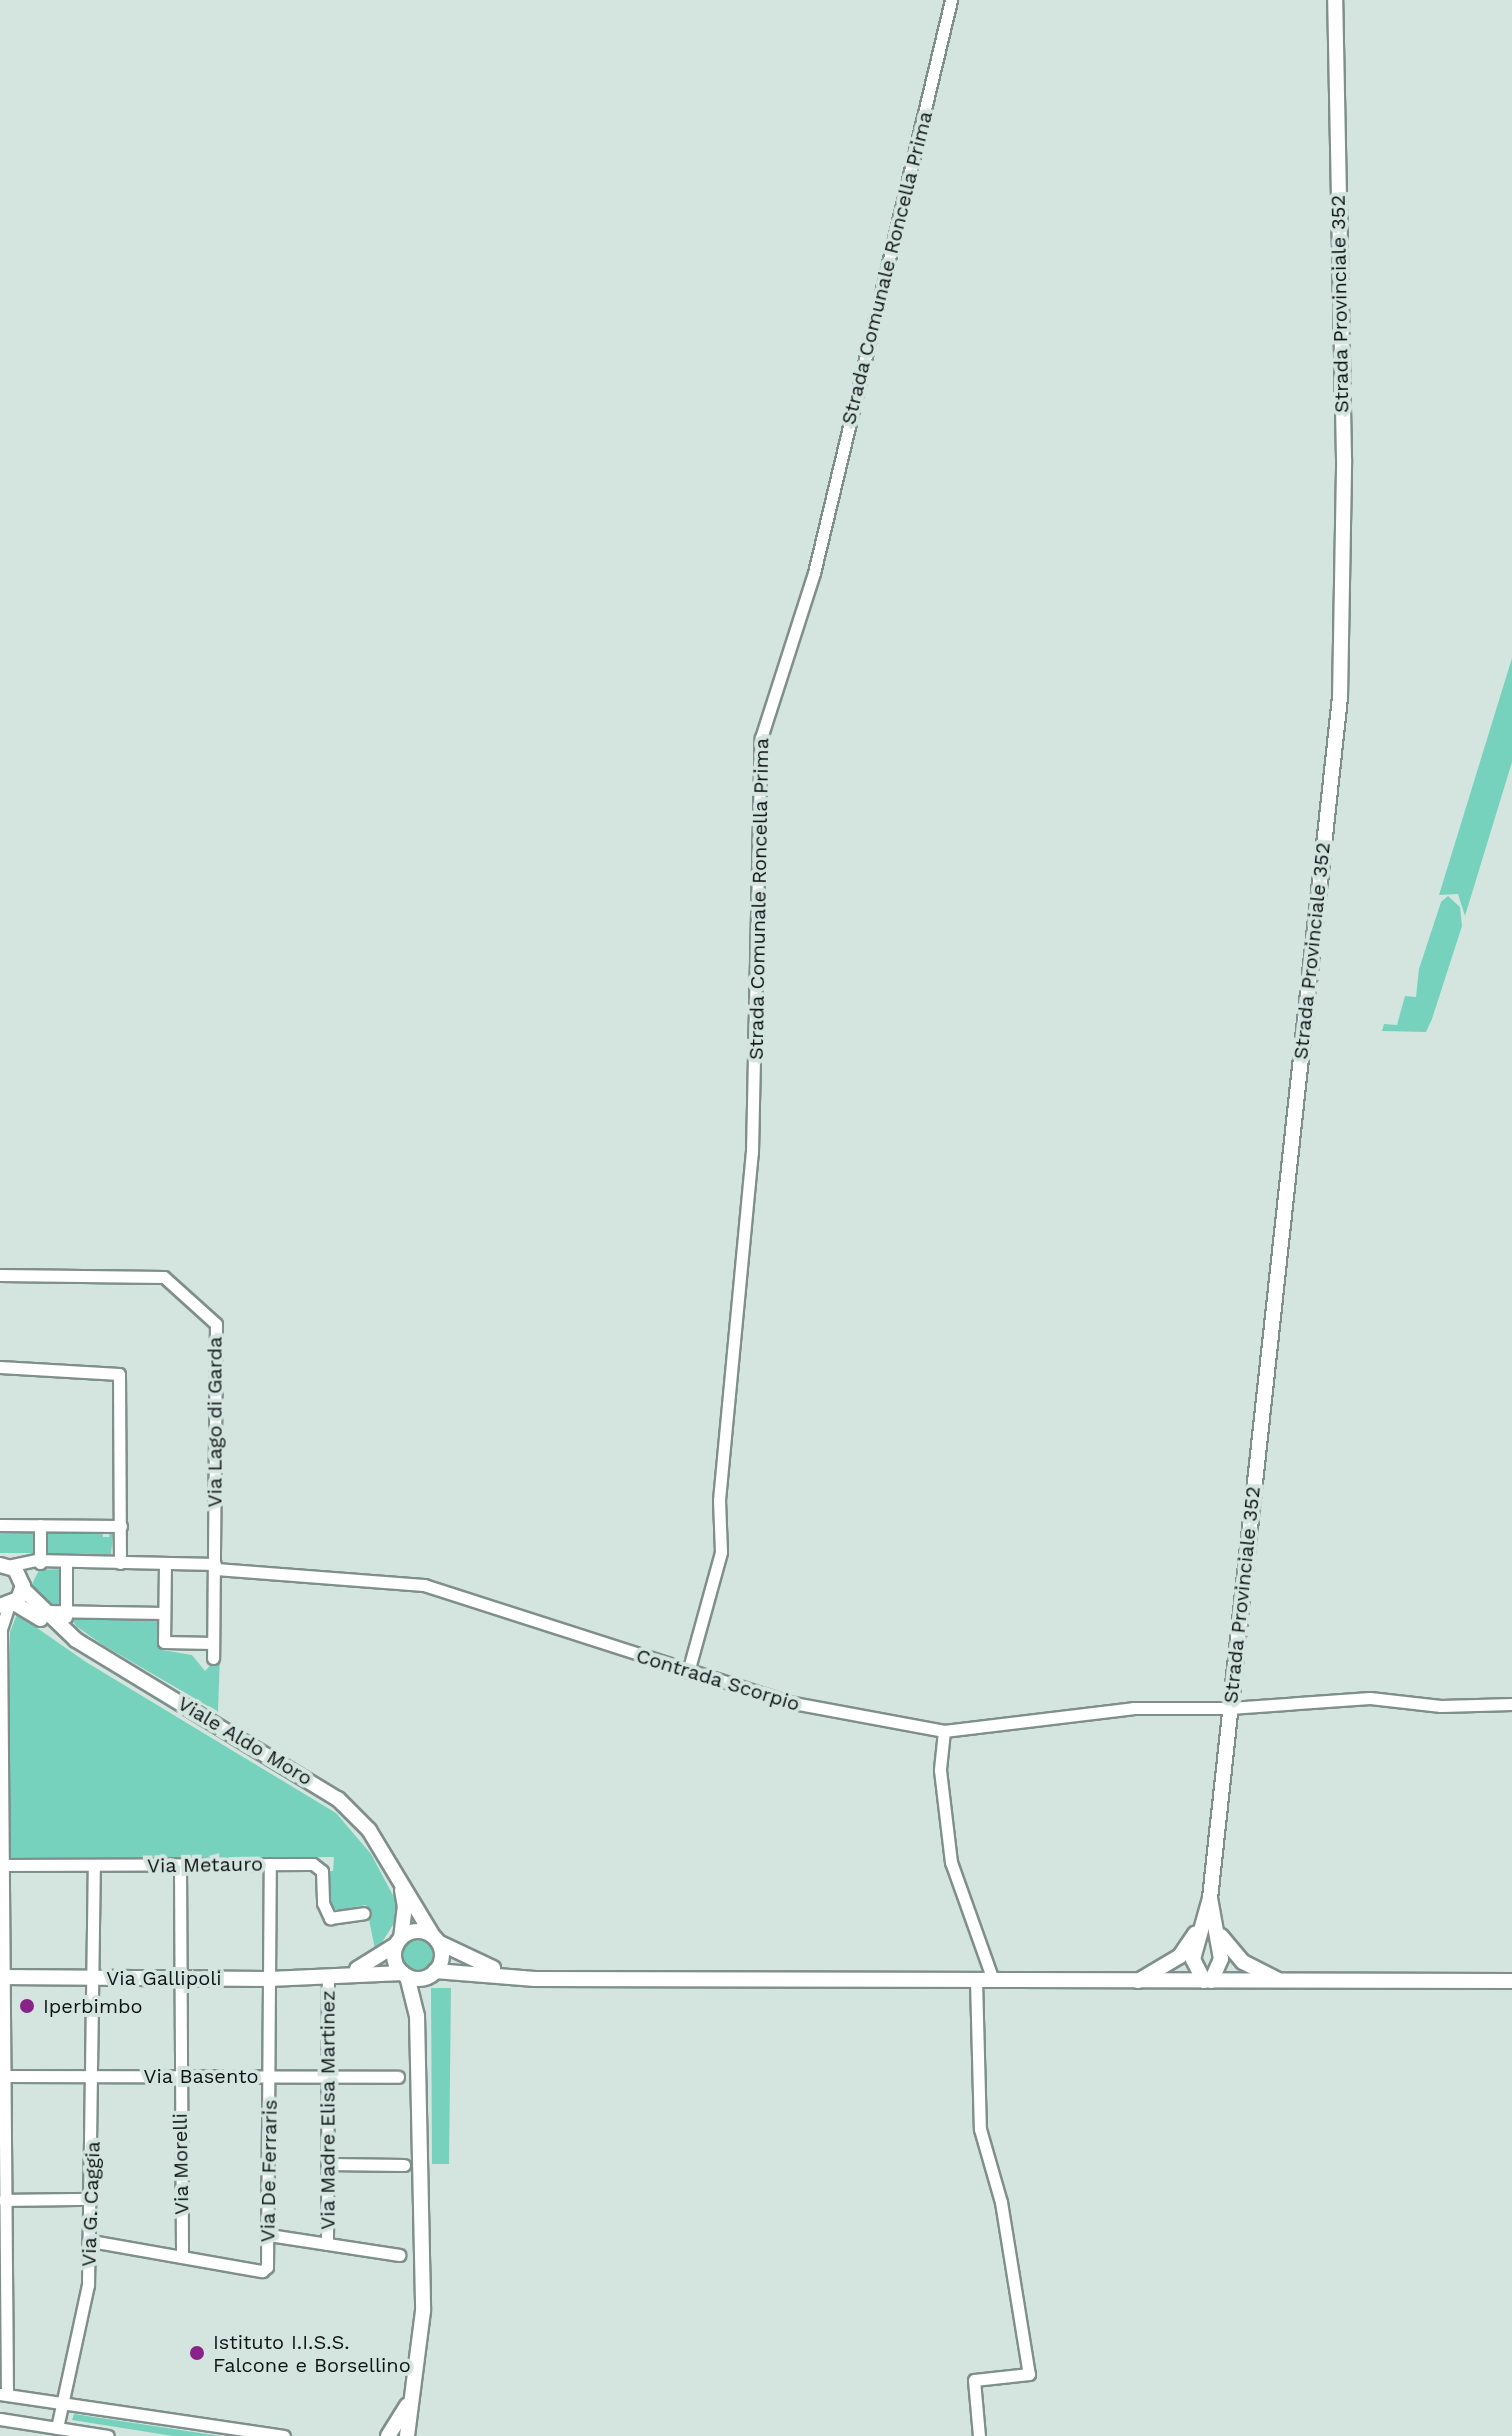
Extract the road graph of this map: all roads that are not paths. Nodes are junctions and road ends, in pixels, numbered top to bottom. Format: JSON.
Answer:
{"nodes":[{"id":1,"x":951,"y":0,"type":"edge"},
{"id":2,"x":1335,"y":0,"type":"edge"},
{"id":3,"x":0,"y":1275,"type":"edge"},
{"id":4,"x":0,"y":1367,"type":"edge"},
{"id":5,"x":0,"y":1525,"type":"edge"},
{"id":6,"x":40,"y":1525,"type":"junction"},
{"id":7,"x":121,"y":1526,"type":"junction"},
{"id":8,"x":42,"y":1561,"type":"junction"},
{"id":9,"x":66,"y":1561,"type":"junction"},
{"id":10,"x":120,"y":1563,"type":"junction"},
{"id":11,"x":165,"y":1563,"type":"junction"},
{"id":12,"x":4,"y":1566,"type":"edge"},
{"id":13,"x":215,"y":1566,"type":"junction"},
{"id":14,"x":23,"y":1586,"type":"junction"},
{"id":15,"x":7,"y":1605,"type":"edge"},
{"id":16,"x":66,"y":1612,"type":"junction"},
{"id":17,"x":163,"y":1613,"type":"junction"},
{"id":18,"x":40,"y":1614,"type":"junction"},
{"id":19,"x":0,"y":1628,"type":"edge"},
{"id":20,"x":69,"y":1635,"type":"junction"},
{"id":21,"x":213,"y":1643,"type":"junction"},
{"id":22,"x":213,"y":1658,"type":"dead end"},
{"id":23,"x":1,"y":1661,"type":"edge"},
{"id":24,"x":688,"y":1672,"type":"junction"},
{"id":25,"x":1512,"y":1704,"type":"edge"},
{"id":26,"x":1230,"y":1708,"type":"junction"},
{"id":27,"x":944,"y":1731,"type":"junction"},
{"id":28,"x":2,"y":1764,"type":"edge"},
{"id":29,"x":270,"y":1864,"type":"junction"},
{"id":30,"x":2,"y":1865,"type":"edge"},
{"id":31,"x":94,"y":1865,"type":"junction"},
{"id":32,"x":180,"y":1866,"type":"junction"},
{"id":33,"x":393,"y":1867,"type":"junction"},
{"id":34,"x":1210,"y":1898,"type":"junction"},
{"id":35,"x":364,"y":1913,"type":"dead end"},
{"id":36,"x":1197,"y":1931,"type":"junction"},
{"id":37,"x":1221,"y":1936,"type":"junction"},
{"id":38,"x":435,"y":1939,"type":"junction"},
{"id":39,"x":399,"y":1941,"type":"junction"},
{"id":40,"x":432,"y":1973,"type":"junction"},
{"id":41,"x":405,"y":1974,"type":"junction"},
{"id":42,"x":328,"y":1975,"type":"junction"},
{"id":43,"x":1,"y":1977,"type":"edge"},
{"id":44,"x":94,"y":1977,"type":"junction"},
{"id":45,"x":180,"y":1977,"type":"junction"},
{"id":46,"x":269,"y":1979,"type":"junction"},
{"id":47,"x":535,"y":1979,"type":"junction"},
{"id":48,"x":976,"y":1980,"type":"junction"},
{"id":49,"x":993,"y":1980,"type":"junction"},
{"id":50,"x":1138,"y":1981,"type":"junction"},
{"id":51,"x":1208,"y":1981,"type":"junction"},
{"id":52,"x":1281,"y":1981,"type":"junction"},
{"id":53,"x":1512,"y":1981,"type":"edge"},
{"id":54,"x":417,"y":2016,"type":"junction"},
{"id":55,"x":5,"y":2076,"type":"junction"},
{"id":56,"x":94,"y":2076,"type":"junction"},
{"id":57,"x":269,"y":2076,"type":"junction"},
{"id":58,"x":329,"y":2076,"type":"junction"},
{"id":59,"x":180,"y":2077,"type":"junction"},
{"id":60,"x":398,"y":2077,"type":"dead end"},
{"id":61,"x":327,"y":2164,"type":"junction"},
{"id":62,"x":404,"y":2165,"type":"dead end"},
{"id":63,"x":91,"y":2199,"type":"junction"},
{"id":64,"x":4,"y":2200,"type":"edge"},
{"id":65,"x":269,"y":2235,"type":"junction"},
{"id":66,"x":91,"y":2241,"type":"junction"},
{"id":67,"x":327,"y":2244,"type":"junction"},
{"id":68,"x":399,"y":2255,"type":"dead end"},
{"id":69,"x":182,"y":2256,"type":"junction"},
{"id":70,"x":3,"y":2394,"type":"edge"},
{"id":71,"x":411,"y":2399,"type":"junction"},
{"id":72,"x":65,"y":2403,"type":"junction"},
{"id":73,"x":0,"y":2419,"type":"edge"},
{"id":74,"x":57,"y":2428,"type":"junction"},
{"id":75,"x":108,"y":2436,"type":"edge"},
{"id":76,"x":284,"y":2436,"type":"edge"},
{"id":77,"x":388,"y":2436,"type":"edge"},
{"id":78,"x":407,"y":2436,"type":"edge"},
{"id":79,"x":979,"y":2436,"type":"edge"}],
"edges":[{"from":1,"to":24,"type":"street","name":"Strada Comunale Roncella Prima"},
{"from":2,"to":26,"type":"main road","name":"Strada Provinciale 352"},
{"from":3,"to":13,"type":"street","name":"Via Lago di Garda"},
{"from":4,"to":7,"type":"street"},
{"from":5,"to":6,"type":"street"},
{"from":6,"to":7,"type":"street"},
{"from":6,"to":8,"type":"street"},
{"from":7,"to":10,"type":"street"},
{"from":8,"to":9,"type":"street","name":"Contrada Scorpio"},
{"from":8,"to":12,"type":"street","name":"Contrada Scorpio"},
{"from":8,"to":14,"type":"street"},
{"from":9,"to":10,"type":"street","name":"Contrada Scorpio"},
{"from":9,"to":16,"type":"street"},
{"from":10,"to":11,"type":"street","name":"Contrada Scorpio"},
{"from":11,"to":13,"type":"street","name":"Contrada Scorpio"},
{"from":11,"to":17,"type":"street"},
{"from":12,"to":14,"type":"main road","name":"Viale Aldo Moro"},
{"from":13,"to":21,"type":"street","name":"Via Lago di Garda"},
{"from":13,"to":24,"type":"street","name":"Contrada Scorpio"},
{"from":14,"to":15,"type":"main road"},
{"from":14,"to":18,"type":"main road","name":"Viale Aldo Moro"},
{"from":15,"to":18,"type":"main road","name":"Viale Aldo Moro"},
{"from":15,"to":19,"type":"street"},
{"from":16,"to":17,"type":"street"},
{"from":16,"to":18,"type":"street"},
{"from":16,"to":20,"type":"street"},
{"from":17,"to":21,"type":"street"},
{"from":18,"to":20,"type":"main road","name":"Viale Aldo Moro"},
{"from":19,"to":23,"type":"street"},
{"from":20,"to":33,"type":"main road","name":"Viale Aldo Moro"},
{"from":21,"to":22,"type":"street","name":"Via Lago di Garda"},
{"from":23,"to":28,"type":"street"},
{"from":24,"to":27,"type":"street","name":"Contrada Scorpio"},
{"from":25,"to":26,"type":"street","name":"Contrada Scorpio"},
{"from":26,"to":27,"type":"street","name":"Contrada Scorpio"},
{"from":26,"to":34,"type":"main road","name":"Strada Provinciale 352"},
{"from":27,"to":49,"type":"street"},
{"from":28,"to":30,"type":"street"},
{"from":29,"to":32,"type":"street","name":"Via Metauro"},
{"from":29,"to":35,"type":"street","name":"Via Metauro"},
{"from":29,"to":46,"type":"street","name":"Via De Ferraris"},
{"from":30,"to":31,"type":"street","name":"Via Metauro"},
{"from":30,"to":43,"type":"street"},
{"from":31,"to":32,"type":"street","name":"Via Metauro"},
{"from":31,"to":44,"type":"street","name":"Via G. Caggia"},
{"from":32,"to":45,"type":"street","name":"Via Morelli"},
{"from":33,"to":38,"type":"main road","name":"Viale Aldo Moro"},
{"from":33,"to":39,"type":"main road","name":"Viale Aldo Moro"},
{"from":34,"to":36,"type":"main road","name":"Strada Provinciale 352"},
{"from":34,"to":37,"type":"main road","name":"Strada Provinciale 352"},
{"from":36,"to":50,"type":"main road","name":"Strada Provinciale 352"},
{"from":36,"to":51,"type":"main road","name":"Strada Provinciale 352"},
{"from":37,"to":51,"type":"main road","name":"Strada Provinciale 352"},
{"from":37,"to":52,"type":"main road","name":"Strada Provinciale 352"},
{"from":38,"to":39,"type":"main road"},
{"from":38,"to":40,"type":"main road","name":"Viale Aldo Moro"},
{"from":38,"to":47,"type":"main road"},
{"from":39,"to":41,"type":"main road","name":"Viale Aldo Moro"},
{"from":39,"to":42,"type":"main road","name":"Via Gallipoli"},
{"from":40,"to":41,"type":"main road"},
{"from":40,"to":47,"type":"main road"},
{"from":40,"to":54,"type":"main road","name":"Viale Aldo Moro"},
{"from":41,"to":42,"type":"main road","name":"Via Gallipoli"},
{"from":41,"to":54,"type":"main road","name":"Viale Aldo Moro"},
{"from":42,"to":46,"type":"main road","name":"Via Gallipoli"},
{"from":42,"to":58,"type":"street","name":"Via Madre Elisa Martinez"},
{"from":43,"to":44,"type":"main road","name":"Via Gallipoli"},
{"from":43,"to":55,"type":"street"},
{"from":44,"to":45,"type":"main road","name":"Via Gallipoli"},
{"from":44,"to":56,"type":"street","name":"Via G. Caggia"},
{"from":45,"to":46,"type":"main road","name":"Via Gallipoli"},
{"from":45,"to":59,"type":"street","name":"Via Morelli"},
{"from":46,"to":57,"type":"street","name":"Via De Ferraris"},
{"from":47,"to":48,"type":"main road"},
{"from":48,"to":49,"type":"main road"},
{"from":48,"to":79,"type":"street"},
{"from":49,"to":50,"type":"main road"},
{"from":50,"to":51,"type":"main road"},
{"from":51,"to":52,"type":"main road"},
{"from":52,"to":53,"type":"main road"},
{"from":54,"to":71,"type":"main road","name":"Viale Aldo Moro"},
{"from":55,"to":56,"type":"street","name":"Via Basento"},
{"from":55,"to":64,"type":"street"},
{"from":56,"to":59,"type":"street","name":"Via Basento"},
{"from":56,"to":63,"type":"street","name":"Via G. Caggia"},
{"from":57,"to":58,"type":"street","name":"Via Basento"},
{"from":57,"to":59,"type":"street","name":"Via Basento"},
{"from":57,"to":65,"type":"street","name":"Via De Ferraris"},
{"from":58,"to":60,"type":"street","name":"Via Basento"},
{"from":58,"to":61,"type":"street","name":"Via Madre Elisa Martinez"},
{"from":59,"to":69,"type":"street","name":"Via Morelli"},
{"from":61,"to":62,"type":"street"},
{"from":61,"to":67,"type":"street","name":"Via Madre Elisa Martinez"},
{"from":63,"to":64,"type":"street"},
{"from":63,"to":66,"type":"street","name":"Via G. Caggia"},
{"from":64,"to":70,"type":"street"},
{"from":65,"to":67,"type":"street"},
{"from":65,"to":69,"type":"street","name":"Via De Ferraris"},
{"from":66,"to":69,"type":"street"},
{"from":66,"to":72,"type":"street","name":"Via G. Caggia"},
{"from":67,"to":68,"type":"street"},
{"from":70,"to":72,"type":"street"},
{"from":71,"to":77,"type":"main road","name":"Viale Aldo Moro"},
{"from":71,"to":78,"type":"main road","name":"Viale Aldo Moro"},
{"from":72,"to":74,"type":"street","name":"Via G. Caggia"},
{"from":72,"to":76,"type":"street"},
{"from":73,"to":74,"type":"street"},
{"from":74,"to":75,"type":"street"}]}
